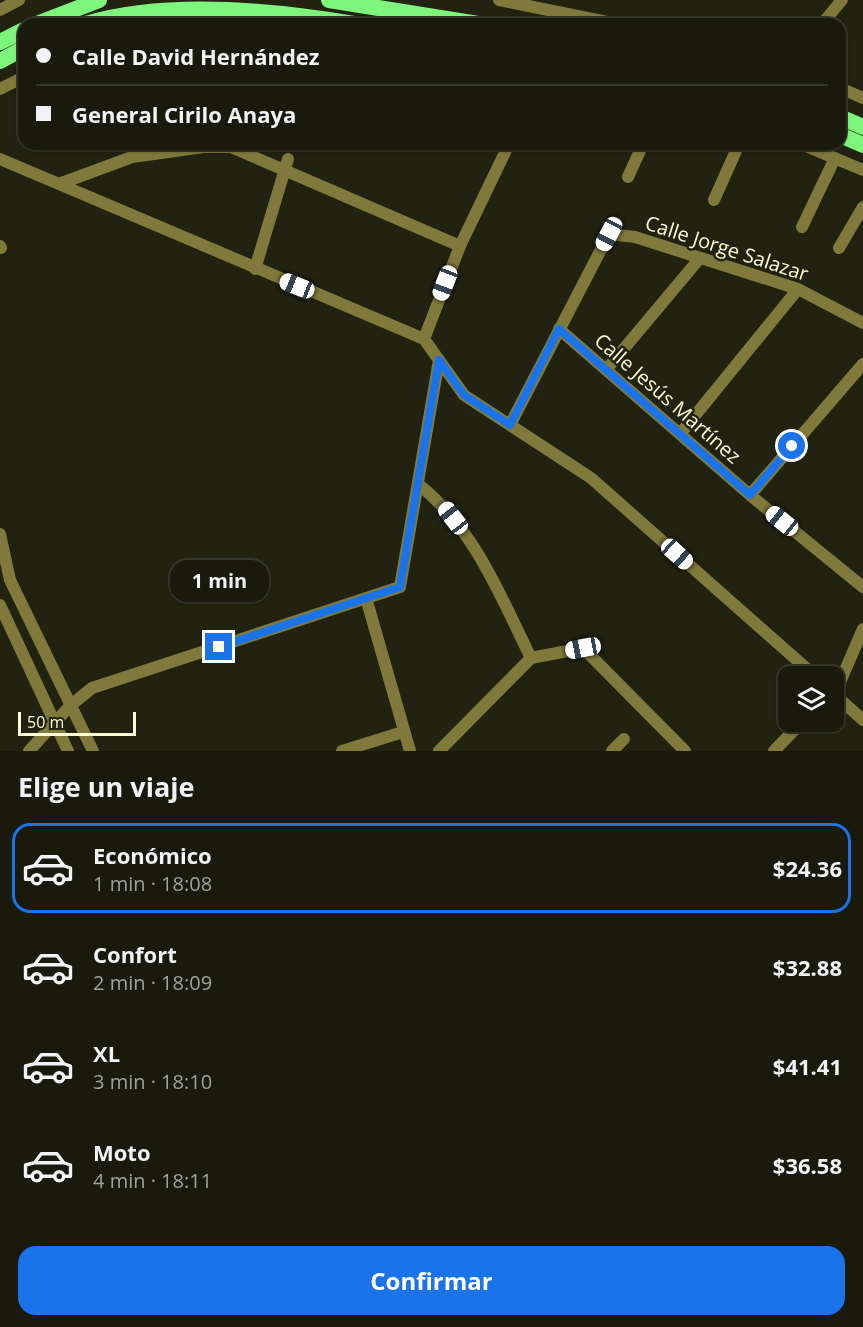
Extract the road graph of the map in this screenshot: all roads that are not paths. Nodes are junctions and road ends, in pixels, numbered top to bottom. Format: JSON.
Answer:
{"nodes":[{"id":1,"x":19,"y":0,"type":"edge"},
{"id":2,"x":99,"y":0,"type":"edge"},
{"id":3,"x":329,"y":0,"type":"edge"},
{"id":4,"x":499,"y":0,"type":"edge"},
{"id":5,"x":843,"y":0,"type":"edge"},
{"id":6,"x":0,"y":10,"type":"edge"},
{"id":7,"x":52,"y":18,"type":"edge"},
{"id":8,"x":101,"y":18,"type":"edge"},
{"id":9,"x":301,"y":18,"type":"edge"},
{"id":10,"x":441,"y":18,"type":"edge"},
{"id":11,"x":588,"y":18,"type":"edge"},
{"id":12,"x":827,"y":18,"type":"edge"},
{"id":13,"x":18,"y":33,"type":"edge"},
{"id":14,"x":0,"y":42,"type":"edge"},
{"id":15,"x":18,"y":51,"type":"edge"},
{"id":16,"x":0,"y":61,"type":"edge"},
{"id":17,"x":18,"y":81,"type":"edge"},
{"id":18,"x":0,"y":89,"type":"edge"},
{"id":19,"x":846,"y":91,"type":"edge"},
{"id":20,"x":863,"y":98,"type":"edge"},
{"id":21,"x":846,"y":120,"type":"edge"},
{"id":22,"x":863,"y":127,"type":"edge"},
{"id":23,"x":846,"y":138,"type":"edge"},
{"id":24,"x":863,"y":145,"type":"edge"},
{"id":25,"x":182,"y":150,"type":"edge"},
{"id":26,"x":241,"y":150,"type":"edge"},
{"id":27,"x":506,"y":150,"type":"edge"},
{"id":28,"x":640,"y":150,"type":"edge"},
{"id":29,"x":736,"y":150,"type":"edge"},
{"id":30,"x":816,"y":150,"type":"edge"},
{"id":31,"x":835,"y":158,"type":"junction"},
{"id":32,"x":0,"y":159,"type":"edge"},
{"id":33,"x":286,"y":164,"type":"junction"},
{"id":34,"x":863,"y":170,"type":"edge"},
{"id":35,"x":628,"y":177,"type":"dead end"},
{"id":36,"x":59,"y":184,"type":"junction"},
{"id":37,"x":714,"y":200,"type":"dead end"},
{"id":38,"x":863,"y":207,"type":"edge"},
{"id":39,"x":802,"y":227,"type":"dead end"},
{"id":40,"x":460,"y":246,"type":"junction"},
{"id":41,"x":839,"y":248,"type":"dead end"},
{"id":42,"x":700,"y":258,"type":"junction"},
{"id":43,"x":255,"y":269,"type":"junction"},
{"id":44,"x":798,"y":289,"type":"junction"},
{"id":45,"x":863,"y":323,"type":"edge"},
{"id":46,"x":559,"y":329,"type":"junction"},
{"id":47,"x":424,"y":339,"type":"junction"},
{"id":48,"x":439,"y":360,"type":"junction"},
{"id":49,"x":863,"y":364,"type":"edge"},
{"id":50,"x":606,"y":370,"type":"junction"},
{"id":51,"x":510,"y":425,"type":"junction"},
{"id":52,"x":680,"y":434,"type":"junction"},
{"id":53,"x":418,"y":484,"type":"junction"},
{"id":54,"x":750,"y":495,"type":"junction"},
{"id":55,"x":0,"y":534,"type":"edge"},
{"id":56,"x":5,"y":581,"type":"edge"},
{"id":57,"x":863,"y":587,"type":"edge"},
{"id":58,"x":366,"y":598,"type":"junction"},
{"id":59,"x":0,"y":605,"type":"edge"},
{"id":60,"x":863,"y":628,"type":"edge"},
{"id":61,"x":531,"y":658,"type":"junction"},
{"id":62,"x":804,"y":666,"type":"edge"},
{"id":63,"x":844,"y":673,"type":"edge"},
{"id":64,"x":844,"y":702,"type":"edge"},
{"id":65,"x":67,"y":709,"type":"junction"},
{"id":66,"x":863,"y":720,"type":"edge"},
{"id":67,"x":53,"y":723,"type":"junction"},
{"id":68,"x":403,"y":732,"type":"junction"},
{"id":69,"x":792,"y":732,"type":"edge"},
{"id":70,"x":624,"y":739,"type":"dead end"},
{"id":71,"x":29,"y":751,"type":"edge"},
{"id":72,"x":68,"y":751,"type":"edge"},
{"id":73,"x":93,"y":751,"type":"edge"},
{"id":74,"x":342,"y":751,"type":"edge"},
{"id":75,"x":410,"y":751,"type":"edge"},
{"id":76,"x":439,"y":751,"type":"edge"},
{"id":77,"x":612,"y":751,"type":"edge"},
{"id":78,"x":685,"y":751,"type":"edge"},
{"id":79,"x":774,"y":751,"type":"edge"}],
"edges":[{"from":1,"to":6,"type":"street"},
{"from":2,"to":7,"type":"highway"},
{"from":3,"to":10,"type":"highway"},
{"from":4,"to":11,"type":"street"},
{"from":5,"to":12,"type":"street"},
{"from":8,"to":9,"type":"highway"},
{"from":13,"to":14,"type":"highway"},
{"from":15,"to":16,"type":"highway"},
{"from":17,"to":18,"type":"street"},
{"from":19,"to":20,"type":"street"},
{"from":21,"to":22,"type":"highway"},
{"from":23,"to":24,"type":"highway"},
{"from":25,"to":36,"type":"street"},
{"from":26,"to":33,"type":"street"},
{"from":27,"to":40,"type":"street"},
{"from":28,"to":35,"type":"street"},
{"from":29,"to":37,"type":"street"},
{"from":30,"to":31,"type":"street"},
{"from":31,"to":34,"type":"street"},
{"from":31,"to":39,"type":"street"},
{"from":32,"to":36,"type":"street"},
{"from":33,"to":40,"type":"street"},
{"from":33,"to":43,"type":"street"},
{"from":36,"to":43,"type":"street"},
{"from":38,"to":41,"type":"street"},
{"from":40,"to":47,"type":"street"},
{"from":42,"to":44,"type":"street","name":"Calle Jorge Salazar"},
{"from":42,"to":46,"type":"street","name":"Calle Jorge Salazar"},
{"from":42,"to":50,"type":"street"},
{"from":43,"to":47,"type":"street"},
{"from":44,"to":45,"type":"street","name":"Calle Jorge Salazar"},
{"from":44,"to":52,"type":"street"},
{"from":46,"to":50,"type":"street","name":"Calle Jesús Martínez"},
{"from":46,"to":51,"type":"street"},
{"from":47,"to":48,"type":"street"},
{"from":48,"to":51,"type":"street"},
{"from":48,"to":53,"type":"street"},
{"from":49,"to":54,"type":"street"},
{"from":50,"to":52,"type":"street","name":"Calle Jesús Martínez"},
{"from":51,"to":62,"type":"street"},
{"from":52,"to":54,"type":"street","name":"Calle Jesús Martínez"},
{"from":53,"to":58,"type":"street"},
{"from":53,"to":61,"type":"street"},
{"from":54,"to":57,"type":"street","name":"Calle Jesús Martínez"},
{"from":55,"to":56,"type":"street"},
{"from":56,"to":65,"type":"street"},
{"from":58,"to":65,"type":"street"},
{"from":58,"to":68,"type":"street"},
{"from":59,"to":67,"type":"street"},
{"from":60,"to":63,"type":"street"},
{"from":61,"to":76,"type":"street"},
{"from":61,"to":78,"type":"street"},
{"from":64,"to":66,"type":"street"},
{"from":65,"to":67,"type":"street"},
{"from":65,"to":73,"type":"street"},
{"from":67,"to":71,"type":"street"},
{"from":67,"to":72,"type":"street"},
{"from":68,"to":74,"type":"street"},
{"from":68,"to":75,"type":"street"},
{"from":69,"to":79,"type":"street"},
{"from":70,"to":77,"type":"street"}]}
